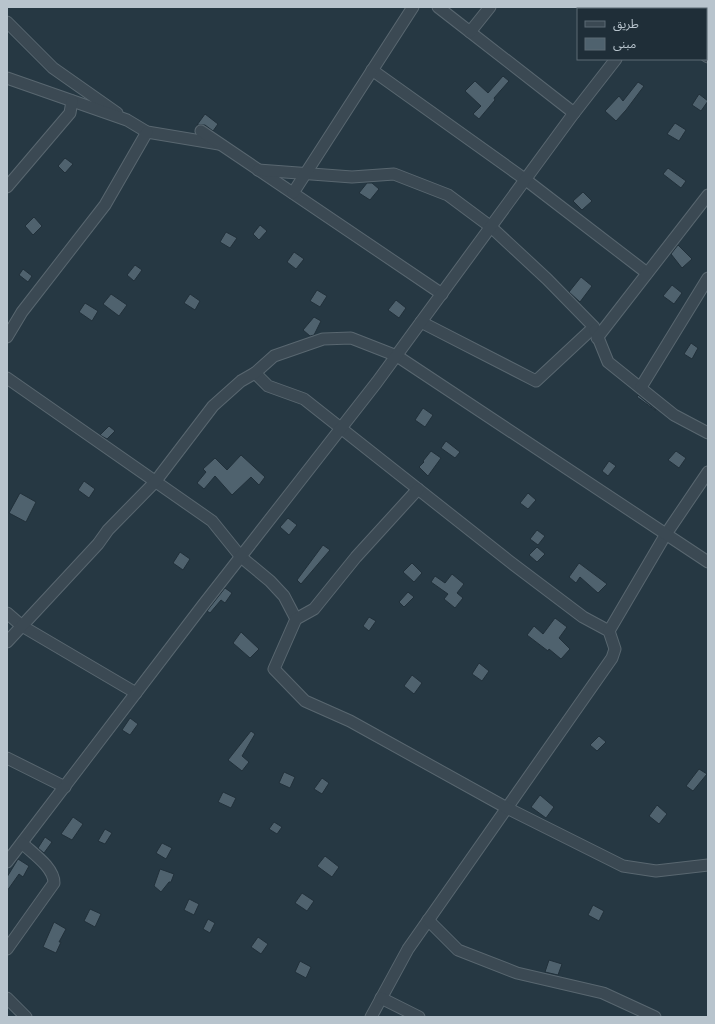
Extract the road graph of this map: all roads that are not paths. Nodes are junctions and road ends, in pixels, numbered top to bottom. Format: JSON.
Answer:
{"nodes":[{"id":1,"x":413,"y":7,"type":"edge"},
{"id":2,"x":438,"y":7,"type":"edge"},
{"id":3,"x":490,"y":7,"type":"edge"},
{"id":4,"x":7,"y":22,"type":"edge"},
{"id":5,"x":470,"y":32,"type":"junction"},
{"id":6,"x":615,"y":60,"type":"edge"},
{"id":7,"x":372,"y":70,"type":"junction"},
{"id":8,"x":7,"y":78,"type":"edge"},
{"id":9,"x":72,"y":101,"type":"junction"},
{"id":10,"x":574,"y":113,"type":"junction"},
{"id":11,"x":127,"y":120,"type":"junction"},
{"id":12,"x":201,"y":130,"type":"dead end"},
{"id":13,"x":146,"y":132,"type":"junction"},
{"id":14,"x":222,"y":145,"type":"junction"},
{"id":15,"x":258,"y":170,"type":"junction"},
{"id":16,"x":306,"y":173,"type":"junction"},
{"id":17,"x":526,"y":180,"type":"junction"},
{"id":18,"x":7,"y":187,"type":"edge"},
{"id":19,"x":293,"y":193,"type":"junction"},
{"id":20,"x":708,"y":195,"type":"edge"},
{"id":21,"x":491,"y":228,"type":"junction"},
{"id":22,"x":647,"y":273,"type":"junction"},
{"id":23,"x":708,"y":278,"type":"edge"},
{"id":24,"x":442,"y":294,"type":"junction"},
{"id":25,"x":421,"y":322,"type":"junction"},
{"id":26,"x":595,"y":332,"type":"junction"},
{"id":27,"x":7,"y":337,"type":"edge"},
{"id":28,"x":397,"y":356,"type":"junction"},
{"id":29,"x":255,"y":373,"type":"junction"},
{"id":30,"x":7,"y":378,"type":"edge"},
{"id":31,"x":641,"y":387,"type":"junction"},
{"id":32,"x":342,"y":428,"type":"junction"},
{"id":33,"x":708,"y":433,"type":"edge"},
{"id":34,"x":708,"y":472,"type":"edge"},
{"id":35,"x":155,"y":482,"type":"junction"},
{"id":36,"x":418,"y":489,"type":"junction"},
{"id":37,"x":666,"y":534,"type":"junction"},
{"id":38,"x":241,"y":557,"type":"junction"},
{"id":39,"x":708,"y":562,"type":"edge"},
{"id":40,"x":7,"y":613,"type":"edge"},
{"id":41,"x":296,"y":619,"type":"junction"},
{"id":42,"x":22,"y":626,"type":"junction"},
{"id":43,"x":609,"y":631,"type":"junction"},
{"id":44,"x":7,"y":642,"type":"edge"},
{"id":45,"x":136,"y":693,"type":"junction"},
{"id":46,"x":7,"y":758,"type":"edge"},
{"id":47,"x":65,"y":787,"type":"junction"},
{"id":48,"x":507,"y":808,"type":"junction"},
{"id":49,"x":22,"y":843,"type":"junction"},
{"id":50,"x":7,"y":862,"type":"edge"},
{"id":51,"x":708,"y":864,"type":"edge"},
{"id":52,"x":428,"y":920,"type":"junction"},
{"id":53,"x":7,"y":949,"type":"edge"},
{"id":54,"x":7,"y":998,"type":"edge"},
{"id":55,"x":381,"y":998,"type":"junction"},
{"id":56,"x":26,"y":1017,"type":"edge"},
{"id":57,"x":371,"y":1017,"type":"edge"},
{"id":58,"x":418,"y":1017,"type":"edge"},
{"id":59,"x":655,"y":1017,"type":"edge"}],
"edges":[{"from":1,"to":7,"type":"street"},
{"from":2,"to":5,"type":"street"},
{"from":3,"to":5,"type":"street"},
{"from":4,"to":11,"type":"street"},
{"from":5,"to":10,"type":"street"},
{"from":6,"to":10,"type":"street"},
{"from":7,"to":16,"type":"street"},
{"from":7,"to":17,"type":"street"},
{"from":8,"to":9,"type":"street"},
{"from":9,"to":11,"type":"street"},
{"from":9,"to":18,"type":"street"},
{"from":10,"to":17,"type":"street"},
{"from":11,"to":13,"type":"street"},
{"from":12,"to":14,"type":"street"},
{"from":13,"to":14,"type":"street"},
{"from":13,"to":27,"type":"street"},
{"from":14,"to":15,"type":"street"},
{"from":15,"to":16,"type":"street"},
{"from":15,"to":19,"type":"street"},
{"from":16,"to":19,"type":"street"},
{"from":16,"to":21,"type":"street"},
{"from":17,"to":21,"type":"street"},
{"from":17,"to":22,"type":"street"},
{"from":19,"to":24,"type":"street"},
{"from":20,"to":22,"type":"street"},
{"from":21,"to":24,"type":"street"},
{"from":21,"to":26,"type":"street"},
{"from":22,"to":26,"type":"street"},
{"from":23,"to":31,"type":"street"},
{"from":24,"to":25,"type":"street"},
{"from":25,"to":26,"type":"street"},
{"from":25,"to":28,"type":"street"},
{"from":26,"to":31,"type":"street"},
{"from":28,"to":29,"type":"street"},
{"from":28,"to":32,"type":"street"},
{"from":28,"to":37,"type":"street"},
{"from":29,"to":32,"type":"street"},
{"from":29,"to":35,"type":"street"},
{"from":30,"to":35,"type":"street"},
{"from":31,"to":33,"type":"street"},
{"from":32,"to":36,"type":"street"},
{"from":32,"to":38,"type":"street"},
{"from":34,"to":37,"type":"street"},
{"from":35,"to":38,"type":"street"},
{"from":35,"to":42,"type":"street"},
{"from":36,"to":41,"type":"street"},
{"from":36,"to":43,"type":"street"},
{"from":37,"to":39,"type":"street"},
{"from":37,"to":43,"type":"street"},
{"from":38,"to":41,"type":"street"},
{"from":38,"to":45,"type":"street"},
{"from":40,"to":42,"type":"street"},
{"from":41,"to":48,"type":"street"},
{"from":42,"to":44,"type":"street"},
{"from":42,"to":45,"type":"street"},
{"from":43,"to":48,"type":"street"},
{"from":45,"to":47,"type":"street"},
{"from":46,"to":47,"type":"street"},
{"from":47,"to":49,"type":"street"},
{"from":48,"to":51,"type":"street"},
{"from":48,"to":52,"type":"street"},
{"from":49,"to":50,"type":"street"},
{"from":49,"to":53,"type":"street"},
{"from":52,"to":55,"type":"street"},
{"from":52,"to":59,"type":"street"},
{"from":54,"to":56,"type":"street"},
{"from":55,"to":57,"type":"street"},
{"from":55,"to":58,"type":"street"}]}
